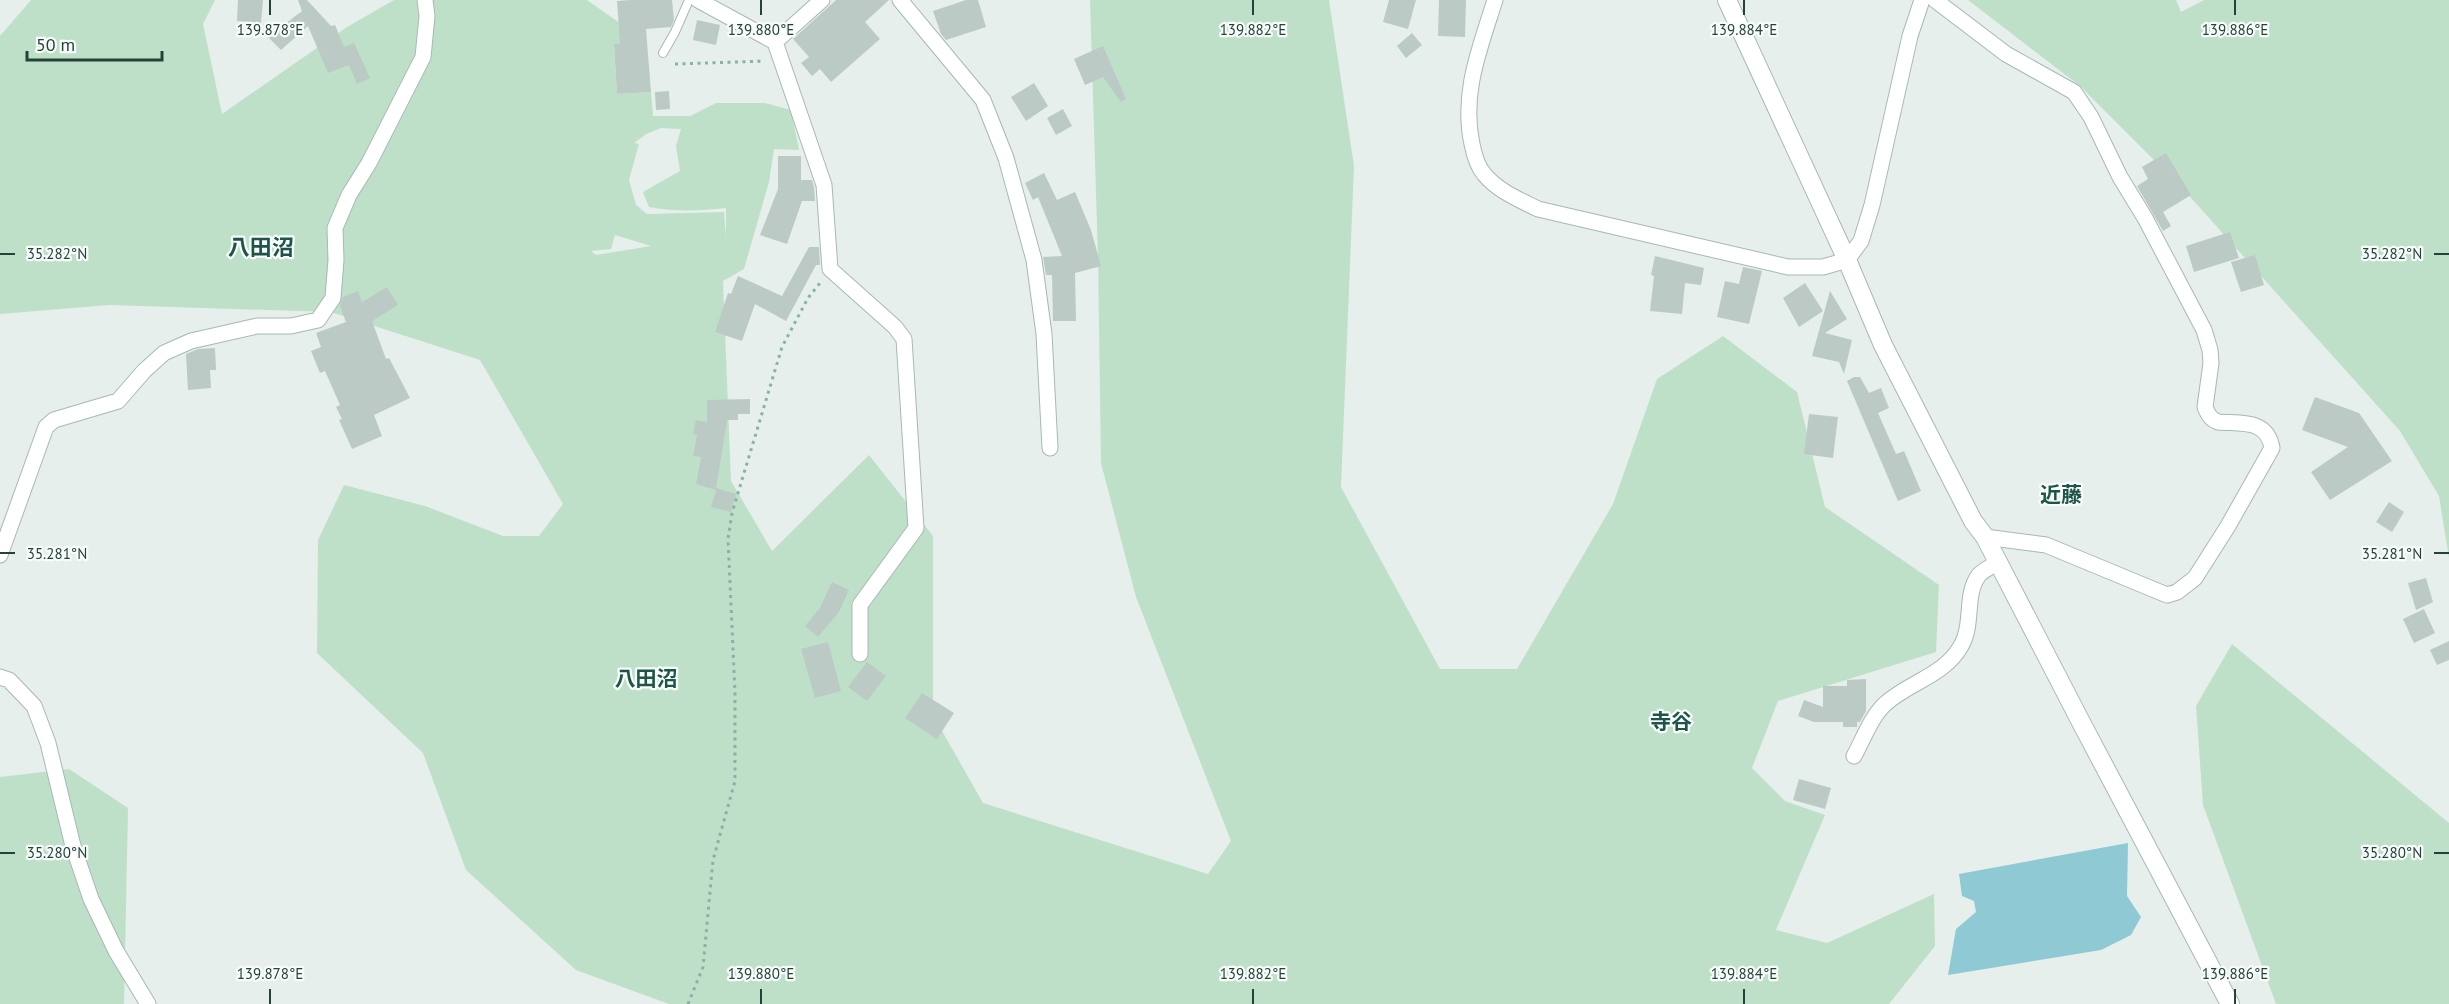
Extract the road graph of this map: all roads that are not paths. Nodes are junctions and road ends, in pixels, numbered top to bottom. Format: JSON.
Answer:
{"nodes":[{"id":1,"x":425,"y":0,"type":"edge"},
{"id":2,"x":689,"y":0,"type":"edge"},
{"id":3,"x":698,"y":0,"type":"edge"},
{"id":4,"x":822,"y":0,"type":"edge"},
{"id":5,"x":900,"y":0,"type":"edge"},
{"id":6,"x":1496,"y":0,"type":"edge"},
{"id":7,"x":1727,"y":0,"type":"edge"},
{"id":8,"x":1922,"y":0,"type":"edge"},
{"id":9,"x":1935,"y":0,"type":"edge"},
{"id":10,"x":775,"y":42,"type":"junction"},
{"id":11,"x":663,"y":53,"type":"dead end"},
{"id":12,"x":1847,"y":260,"type":"junction"},
{"id":13,"x":1050,"y":448,"type":"dead end"},
{"id":14,"x":1986,"y":537,"type":"junction"},
{"id":15,"x":0,"y":555,"type":"edge"},
{"id":16,"x":1998,"y":562,"type":"junction"},
{"id":17,"x":860,"y":654,"type":"dead end"},
{"id":18,"x":0,"y":677,"type":"edge"},
{"id":19,"x":1854,"y":756,"type":"dead end"},
{"id":20,"x":147,"y":1004,"type":"edge"},
{"id":21,"x":2230,"y":1004,"type":"edge"}],
"edges":[{"from":1,"to":15,"type":"street"},
{"from":2,"to":11,"type":"lane"},
{"from":3,"to":10,"type":"street"},
{"from":4,"to":10,"type":"street"},
{"from":5,"to":13,"type":"street"},
{"from":6,"to":12,"type":"street"},
{"from":7,"to":12,"type":"street"},
{"from":8,"to":12,"type":"street"},
{"from":9,"to":14,"type":"street"},
{"from":10,"to":17,"type":"street"},
{"from":12,"to":14,"type":"street"},
{"from":14,"to":16,"type":"street"},
{"from":16,"to":19,"type":"street"},
{"from":16,"to":21,"type":"street"},
{"from":18,"to":20,"type":"street"}]}
